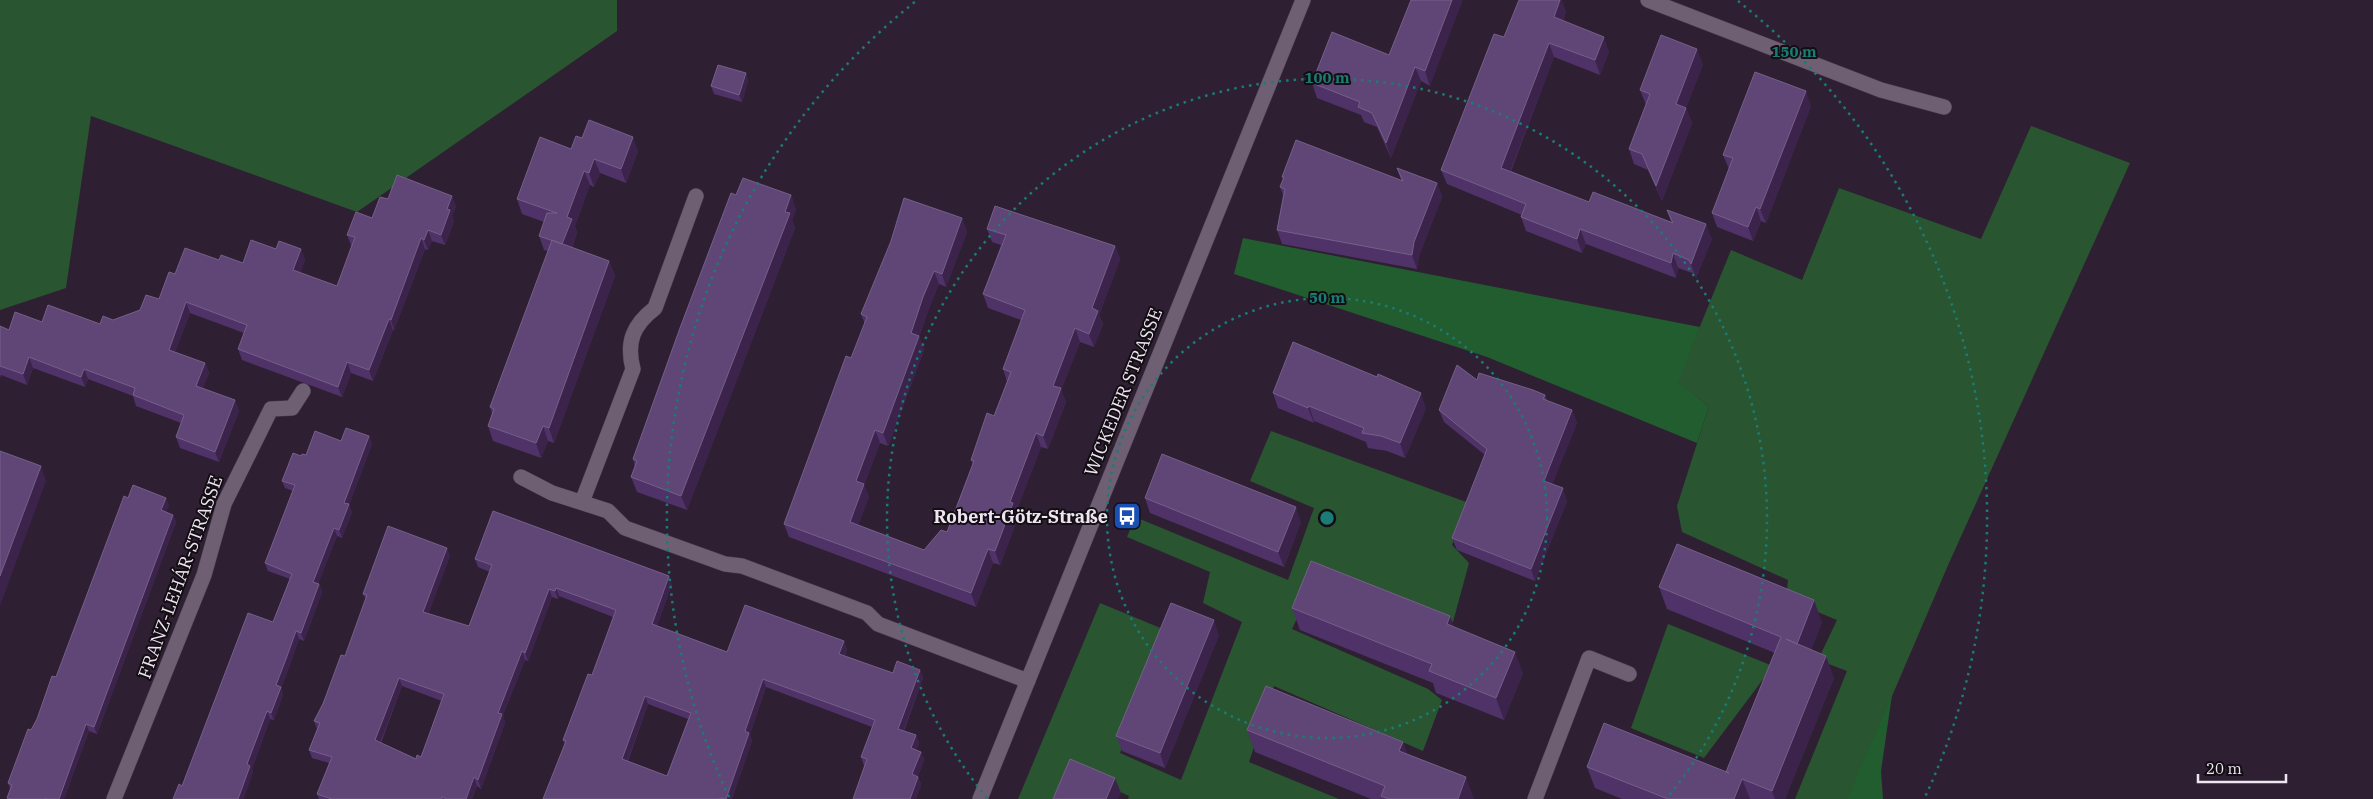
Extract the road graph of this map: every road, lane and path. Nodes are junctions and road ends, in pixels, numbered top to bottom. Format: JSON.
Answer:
{"nodes":[{"id":1,"x":1303,"y":0,"type":"edge"},
{"id":2,"x":1648,"y":0,"type":"edge"},
{"id":3,"x":1944,"y":107,"type":"dead end"},
{"id":4,"x":696,"y":196,"type":"dead end"},
{"id":5,"x":303,"y":391,"type":"dead end"},
{"id":6,"x":521,"y":477,"type":"dead end"},
{"id":7,"x":582,"y":502,"type":"junction"},
{"id":8,"x":1629,"y":674,"type":"dead end"},
{"id":9,"x":1028,"y":681,"type":"junction"},
{"id":10,"x":114,"y":799,"type":"edge"},
{"id":11,"x":980,"y":799,"type":"edge"},
{"id":12,"x":1535,"y":799,"type":"edge"}],
"edges":[{"from":1,"to":9,"type":"street","name":"WICKEDER STRASSE"},
{"from":2,"to":3,"type":"street"},
{"from":4,"to":7,"type":"street"},
{"from":5,"to":10,"type":"street","name":"FRANZ-LEHÁR-STRASSE"},
{"from":6,"to":7,"type":"street"},
{"from":7,"to":9,"type":"street"},
{"from":8,"to":12,"type":"street"},
{"from":9,"to":11,"type":"street","name":"WICKEDER STRASSE"}]}
